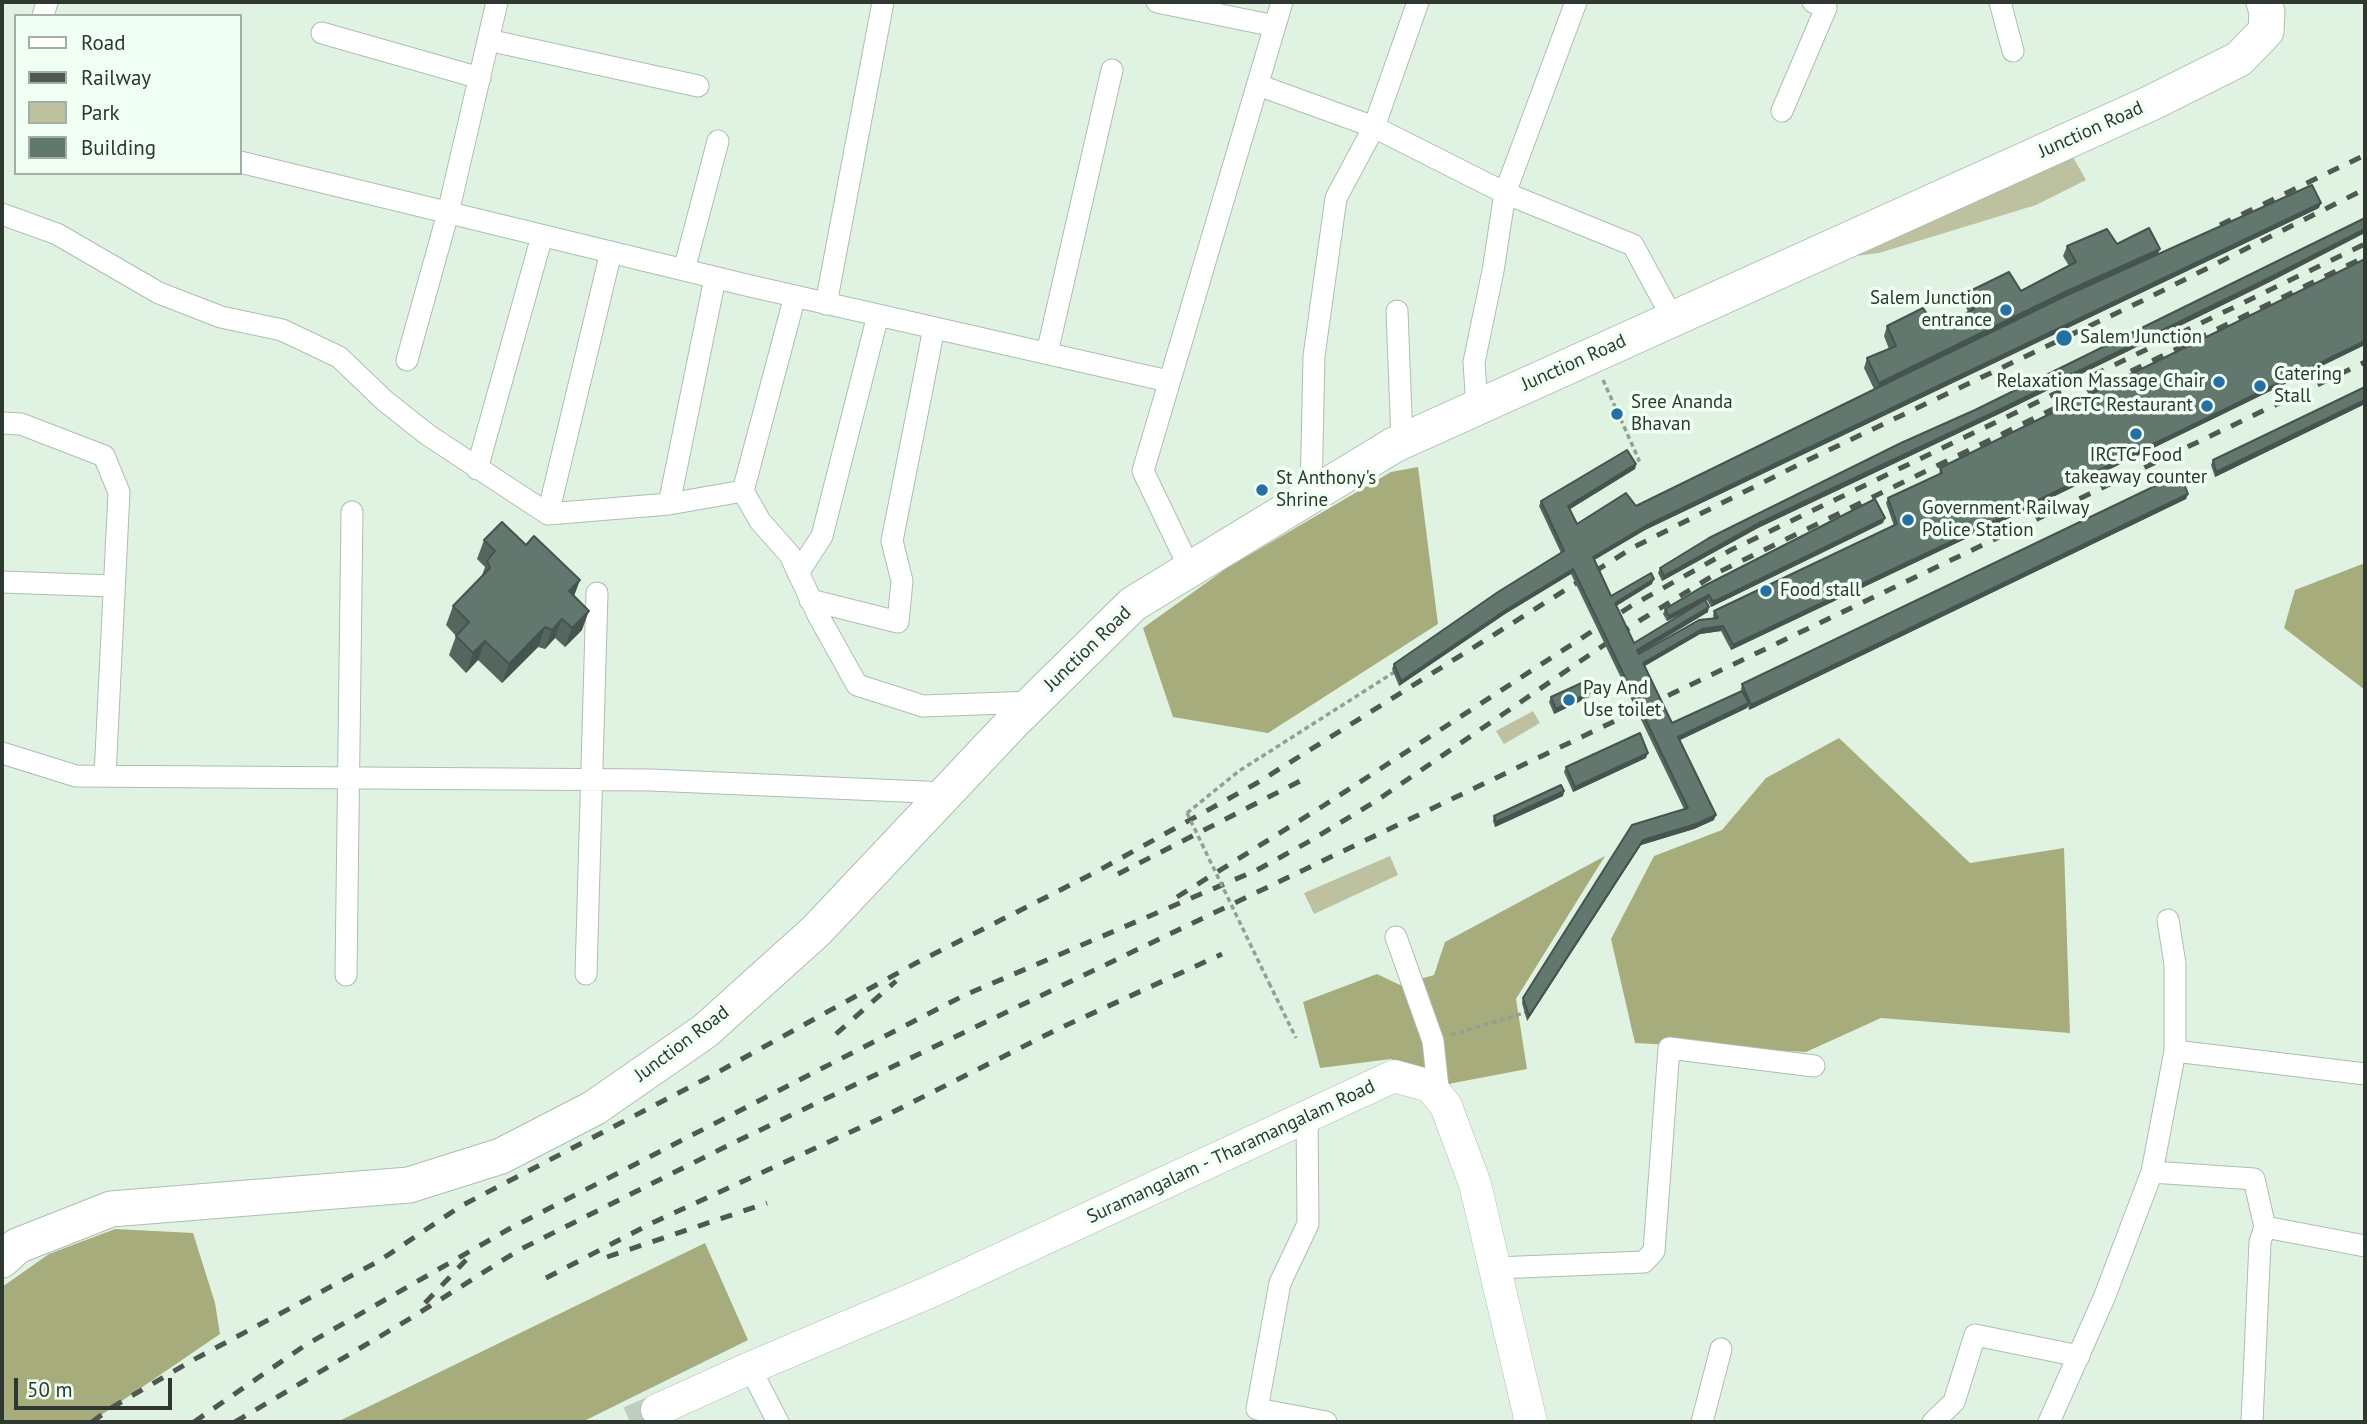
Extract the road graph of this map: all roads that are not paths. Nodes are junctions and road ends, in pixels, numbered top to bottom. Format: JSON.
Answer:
{"nodes":[{"id":1,"x":497,"y":2,"type":"edge"},
{"id":2,"x":883,"y":2,"type":"edge"},
{"id":3,"x":1157,"y":2,"type":"edge"},
{"id":4,"x":1282,"y":2,"type":"edge"},
{"id":5,"x":1418,"y":2,"type":"edge"},
{"id":6,"x":1576,"y":2,"type":"edge"},
{"id":7,"x":1812,"y":2,"type":"edge"},
{"id":8,"x":2000,"y":2,"type":"edge"},
{"id":9,"x":2264,"y":2,"type":"edge"},
{"id":10,"x":1275,"y":26,"type":"junction"},
{"id":11,"x":322,"y":33,"type":"dead end"},
{"id":12,"x":488,"y":40,"type":"junction"},
{"id":13,"x":2013,"y":51,"type":"dead end"},
{"id":14,"x":1112,"y":70,"type":"dead end"},
{"id":15,"x":480,"y":78,"type":"junction"},
{"id":16,"x":1258,"y":85,"type":"junction"},
{"id":17,"x":698,"y":86,"type":"dead end"},
{"id":18,"x":1782,"y":111,"type":"dead end"},
{"id":19,"x":1374,"y":127,"type":"junction"},
{"id":20,"x":718,"y":141,"type":"dead end"},
{"id":21,"x":242,"y":162,"type":"edge"},
{"id":22,"x":1504,"y":193,"type":"junction"},
{"id":23,"x":448,"y":213,"type":"junction"},
{"id":24,"x":2,"y":214,"type":"edge"},
{"id":25,"x":542,"y":236,"type":"junction"},
{"id":26,"x":611,"y":252,"type":"junction"},
{"id":27,"x":684,"y":270,"type":"junction"},
{"id":28,"x":715,"y":278,"type":"junction"},
{"id":29,"x":795,"y":296,"type":"junction"},
{"id":30,"x":826,"y":304,"type":"junction"},
{"id":31,"x":1397,"y":311,"type":"dead end"},
{"id":32,"x":878,"y":315,"type":"junction"},
{"id":33,"x":1672,"y":319,"type":"junction"},
{"id":34,"x":933,"y":328,"type":"junction"},
{"id":35,"x":1047,"y":353,"type":"junction"},
{"id":36,"x":407,"y":360,"type":"dead end"},
{"id":37,"x":1168,"y":381,"type":"junction"},
{"id":38,"x":1477,"y":407,"type":"junction"},
{"id":39,"x":2,"y":424,"type":"edge"},
{"id":40,"x":1402,"y":441,"type":"junction"},
{"id":41,"x":477,"y":468,"type":"junction"},
{"id":42,"x":743,"y":491,"type":"junction"},
{"id":43,"x":1311,"y":496,"type":"junction"},
{"id":44,"x":669,"y":504,"type":"junction"},
{"id":45,"x":352,"y":512,"type":"dead end"},
{"id":46,"x":548,"y":514,"type":"junction"},
{"id":47,"x":1190,"y":569,"type":"junction"},
{"id":48,"x":798,"y":573,"type":"junction"},
{"id":49,"x":2,"y":582,"type":"edge"},
{"id":50,"x":114,"y":586,"type":"junction"},
{"id":51,"x":597,"y":593,"type":"dead end"},
{"id":52,"x":810,"y":600,"type":"junction"},
{"id":53,"x":1033,"y":702,"type":"junction"},
{"id":54,"x":2,"y":753,"type":"edge"},
{"id":55,"x":105,"y":776,"type":"junction"},
{"id":56,"x":347,"y":777,"type":"junction"},
{"id":57,"x":593,"y":779,"type":"junction"},
{"id":58,"x":947,"y":793,"type":"junction"},
{"id":59,"x":2168,"y":920,"type":"dead end"},
{"id":60,"x":1396,"y":937,"type":"dead end"},
{"id":61,"x":586,"y":974,"type":"dead end"},
{"id":62,"x":346,"y":975,"type":"dead end"},
{"id":63,"x":2175,"y":1051,"type":"junction"},
{"id":64,"x":1814,"y":1066,"type":"dead end"},
{"id":65,"x":2365,"y":1074,"type":"edge"},
{"id":66,"x":1439,"y":1097,"type":"junction"},
{"id":67,"x":1307,"y":1116,"type":"junction"},
{"id":68,"x":2152,"y":1172,"type":"junction"},
{"id":69,"x":2265,"y":1227,"type":"junction"},
{"id":70,"x":2365,"y":1246,"type":"edge"},
{"id":71,"x":2,"y":1260,"type":"edge"},
{"id":72,"x":1495,"y":1268,"type":"junction"},
{"id":73,"x":1721,"y":1349,"type":"dead end"},
{"id":74,"x":2079,"y":1356,"type":"junction"},
{"id":75,"x":750,"y":1368,"type":"junction"},
{"id":76,"x":657,"y":1410,"type":"tunnel mouth"},
{"id":77,"x":778,"y":1422,"type":"edge"},
{"id":78,"x":1326,"y":1422,"type":"edge"},
{"id":79,"x":1531,"y":1422,"type":"edge"},
{"id":80,"x":1702,"y":1422,"type":"edge"},
{"id":81,"x":1933,"y":1422,"type":"edge"},
{"id":82,"x":2049,"y":1422,"type":"edge"},
{"id":83,"x":2252,"y":1422,"type":"edge"}],
"edges":[{"from":1,"to":12,"type":"street"},
{"from":2,"to":30,"type":"street"},
{"from":3,"to":10,"type":"street"},
{"from":4,"to":10,"type":"street"},
{"from":5,"to":19,"type":"street"},
{"from":6,"to":22,"type":"street"},
{"from":7,"to":18,"type":"street"},
{"from":8,"to":13,"type":"street"},
{"from":9,"to":33,"type":"main road","name":"Junction Road"},
{"from":10,"to":16,"type":"street"},
{"from":11,"to":15,"type":"street"},
{"from":12,"to":15,"type":"street"},
{"from":12,"to":17,"type":"street"},
{"from":14,"to":35,"type":"street"},
{"from":15,"to":23,"type":"street"},
{"from":16,"to":19,"type":"street"},
{"from":16,"to":37,"type":"street"},
{"from":19,"to":22,"type":"street"},
{"from":19,"to":43,"type":"street"},
{"from":20,"to":27,"type":"street"},
{"from":21,"to":23,"type":"street"},
{"from":22,"to":33,"type":"street"},
{"from":22,"to":38,"type":"street"},
{"from":23,"to":25,"type":"street"},
{"from":23,"to":36,"type":"street"},
{"from":24,"to":41,"type":"street"},
{"from":25,"to":26,"type":"street"},
{"from":25,"to":41,"type":"street"},
{"from":26,"to":27,"type":"street"},
{"from":26,"to":46,"type":"street"},
{"from":27,"to":28,"type":"street"},
{"from":28,"to":29,"type":"street"},
{"from":28,"to":44,"type":"street"},
{"from":29,"to":30,"type":"street"},
{"from":29,"to":42,"type":"street"},
{"from":30,"to":32,"type":"street"},
{"from":31,"to":40,"type":"street"},
{"from":32,"to":34,"type":"street"},
{"from":32,"to":48,"type":"street"},
{"from":33,"to":38,"type":"main road","name":"Junction Road"},
{"from":34,"to":35,"type":"street"},
{"from":34,"to":52,"type":"street"},
{"from":35,"to":37,"type":"street"},
{"from":37,"to":47,"type":"street"},
{"from":38,"to":40,"type":"main road","name":"Junction Road"},
{"from":39,"to":50,"type":"street"},
{"from":40,"to":43,"type":"main road","name":"Junction Road"},
{"from":41,"to":46,"type":"street"},
{"from":42,"to":44,"type":"street"},
{"from":42,"to":48,"type":"street"},
{"from":43,"to":47,"type":"main road","name":"Junction Road"},
{"from":44,"to":46,"type":"street"},
{"from":45,"to":56,"type":"street"},
{"from":47,"to":53,"type":"main road","name":"Junction Road"},
{"from":48,"to":52,"type":"street"},
{"from":49,"to":50,"type":"street"},
{"from":50,"to":55,"type":"street"},
{"from":51,"to":57,"type":"street"},
{"from":52,"to":53,"type":"street"},
{"from":53,"to":58,"type":"main road","name":"Junction Road"},
{"from":54,"to":55,"type":"street"},
{"from":55,"to":56,"type":"street"},
{"from":56,"to":57,"type":"street"},
{"from":56,"to":62,"type":"street"},
{"from":57,"to":58,"type":"street"},
{"from":57,"to":61,"type":"street"},
{"from":58,"to":71,"type":"main road","name":"Junction Road"},
{"from":59,"to":63,"type":"street"},
{"from":60,"to":66,"type":"street"},
{"from":63,"to":65,"type":"street"},
{"from":63,"to":68,"type":"street"},
{"from":64,"to":72,"type":"street"},
{"from":66,"to":67,"type":"main road","name":"Suramangalam - Tharamangalam Road"},
{"from":66,"to":72,"type":"main road"},
{"from":67,"to":75,"type":"main road","name":"Suramangalam - Tharamangalam Road"},
{"from":67,"to":78,"type":"street"},
{"from":68,"to":69,"type":"street"},
{"from":68,"to":74,"type":"street"},
{"from":69,"to":70,"type":"street"},
{"from":69,"to":83,"type":"street"},
{"from":72,"to":79,"type":"main road"},
{"from":73,"to":80,"type":"street"},
{"from":74,"to":81,"type":"street"},
{"from":74,"to":82,"type":"street"},
{"from":75,"to":76,"type":"main road","name":"Suramangalam - Tharamangalam Road"},
{"from":75,"to":77,"type":"street"}]}
